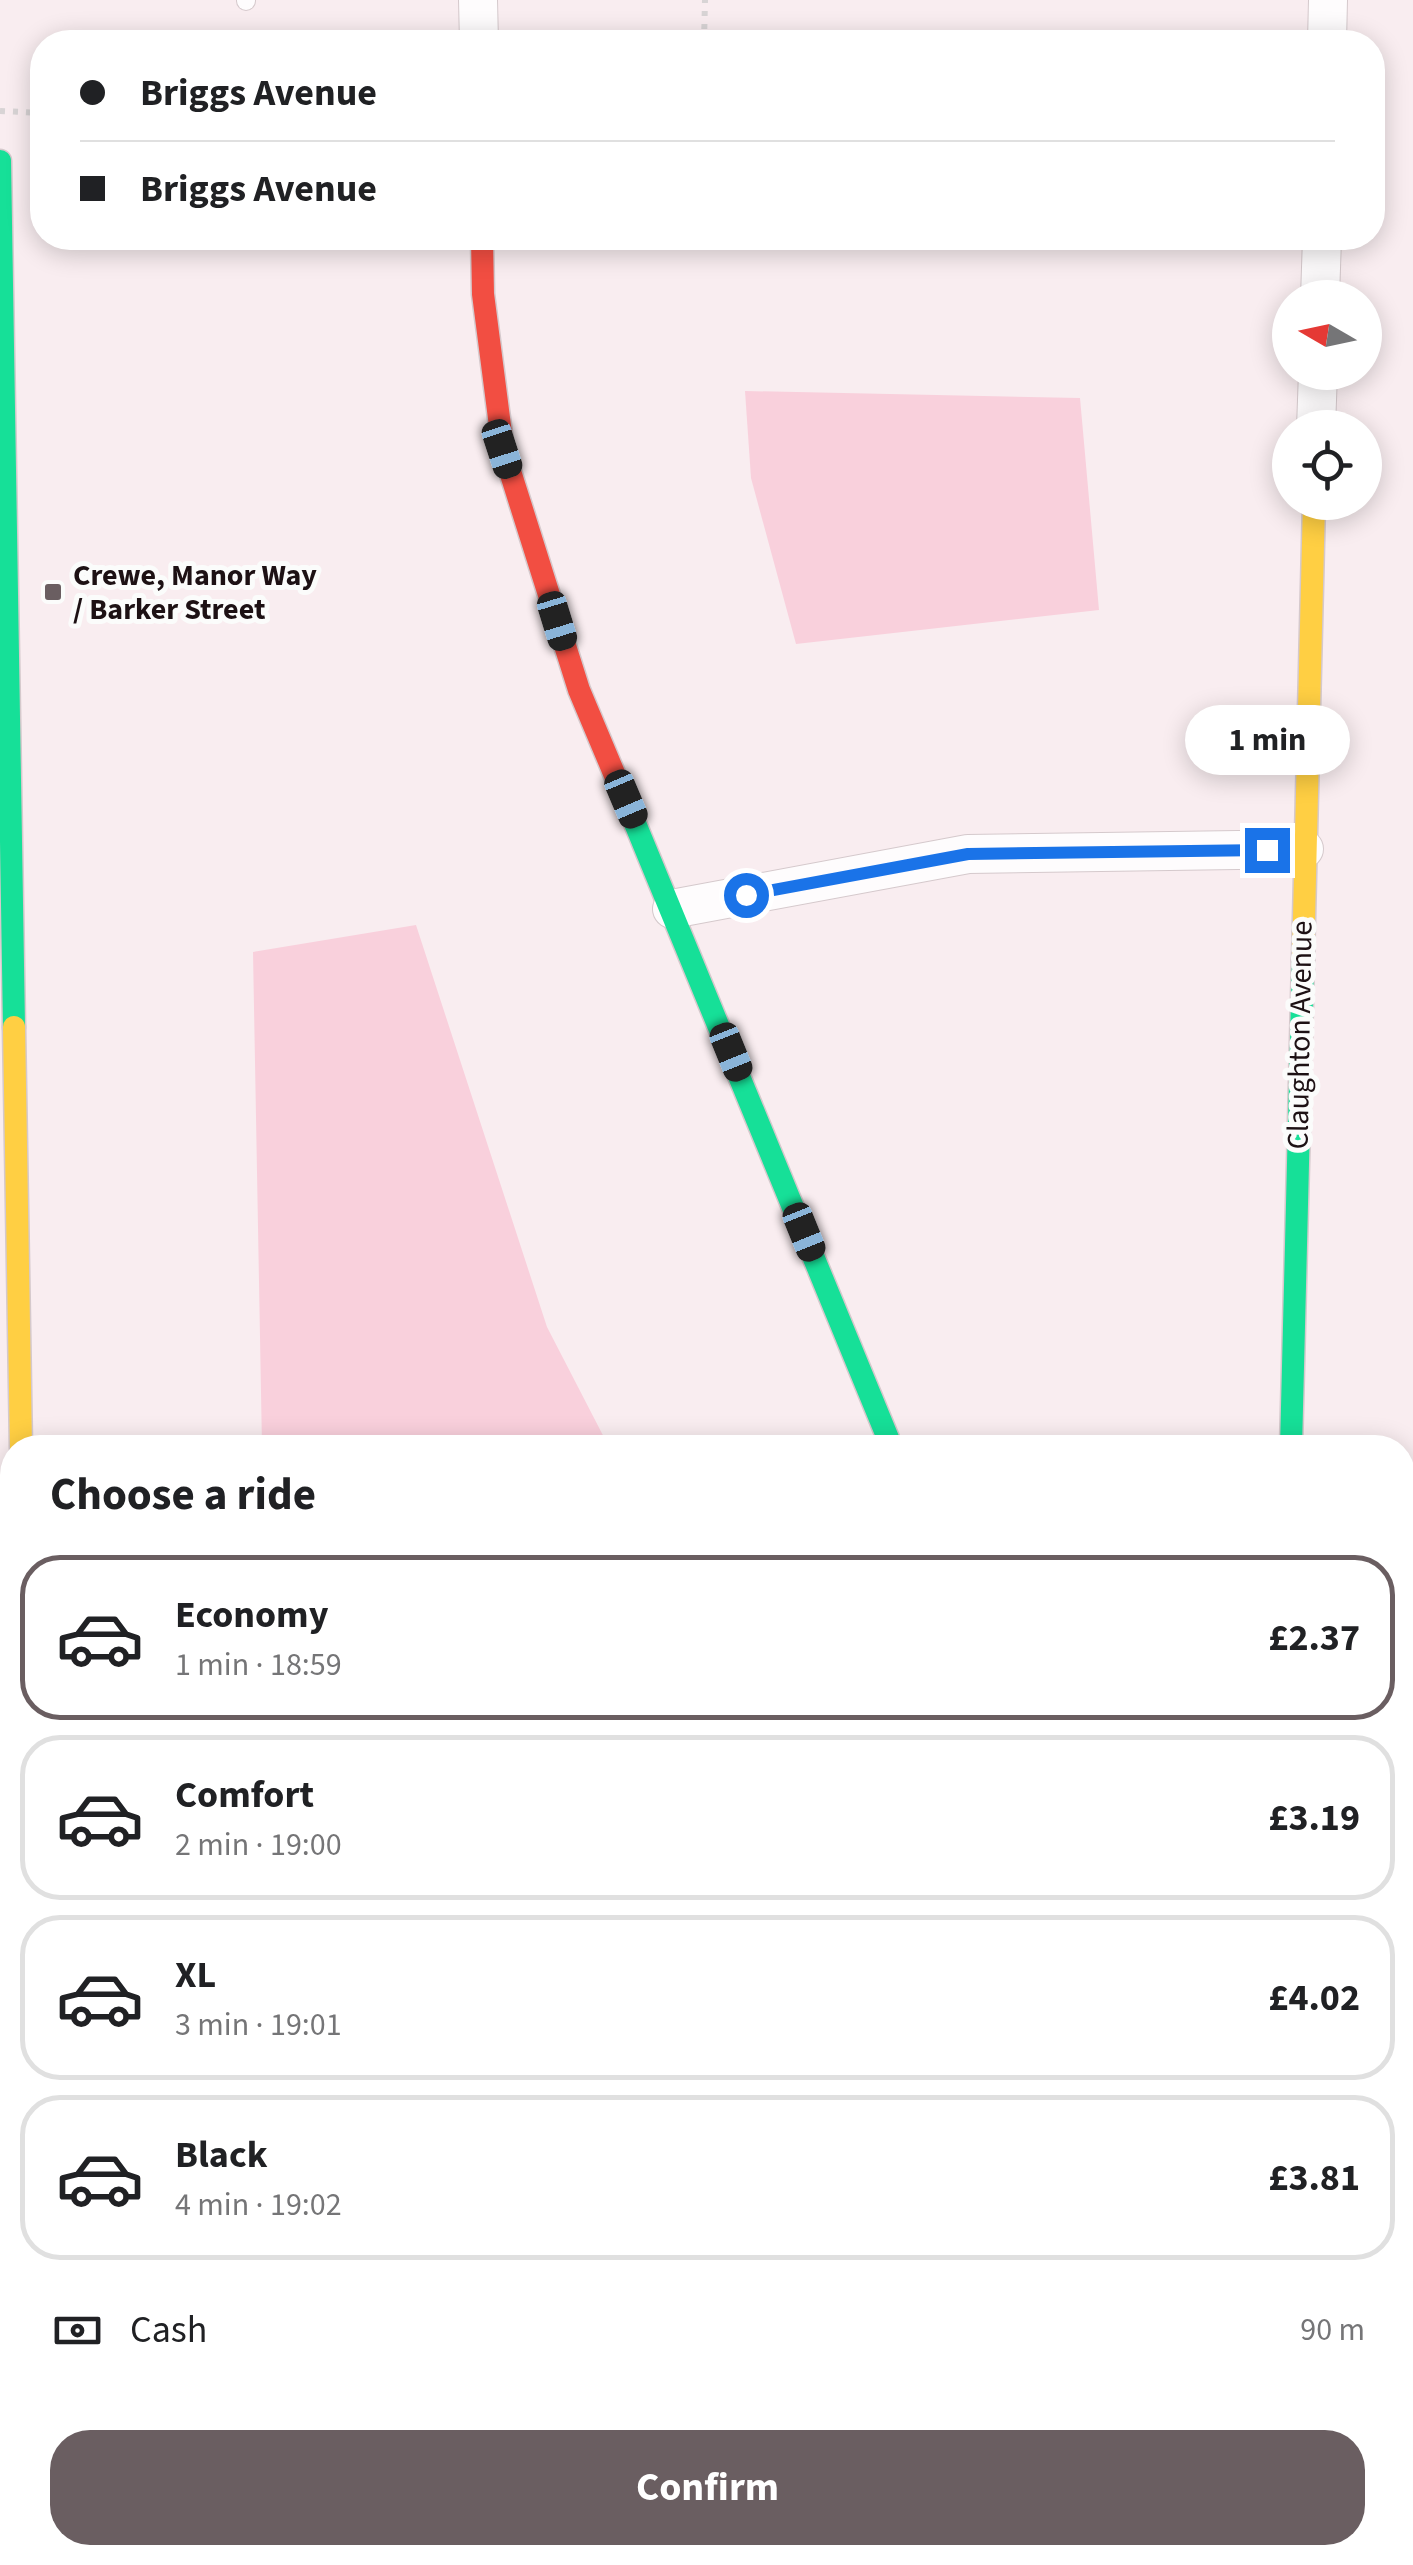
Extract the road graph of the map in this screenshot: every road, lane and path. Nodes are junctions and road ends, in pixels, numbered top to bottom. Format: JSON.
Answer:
{"nodes":[{"id":1,"x":478,"y":0,"type":"edge"},
{"id":2,"x":704,"y":0,"type":"edge"},
{"id":3,"x":1328,"y":0,"type":"edge"},
{"id":4,"x":479,"y":30,"type":"edge"},
{"id":5,"x":704,"y":30,"type":"edge"},
{"id":6,"x":1327,"y":30,"type":"edge"},
{"id":7,"x":0,"y":111,"type":"edge"},
{"id":8,"x":30,"y":112,"type":"edge"},
{"id":9,"x":0,"y":161,"type":"edge"},
{"id":10,"x":482,"y":250,"type":"edge"},
{"id":11,"x":1322,"y":250,"type":"edge"},
{"id":12,"x":1321,"y":280,"type":"edge"},
{"id":13,"x":1313,"y":520,"type":"edge"},
{"id":14,"x":1304,"y":850,"type":"junction"},
{"id":15,"x":672,"y":909,"type":"junction"},
{"id":16,"x":21,"y":1435,"type":"edge"},
{"id":17,"x":887,"y":1435,"type":"edge"},
{"id":18,"x":1291,"y":1435,"type":"edge"}],
"edges":[{"from":1,"to":4,"type":"street"},
{"from":2,"to":5,"type":"path"},
{"from":3,"to":6,"type":"street"},
{"from":7,"to":8,"type":"path"},
{"from":9,"to":16,"type":"street"},
{"from":10,"to":15,"type":"street"},
{"from":11,"to":12,"type":"street"},
{"from":13,"to":14,"type":"street","name":"Claughton Avenue"},
{"from":14,"to":15,"type":"street"},
{"from":14,"to":18,"type":"street","name":"Claughton Avenue"},
{"from":15,"to":17,"type":"street"}]}
